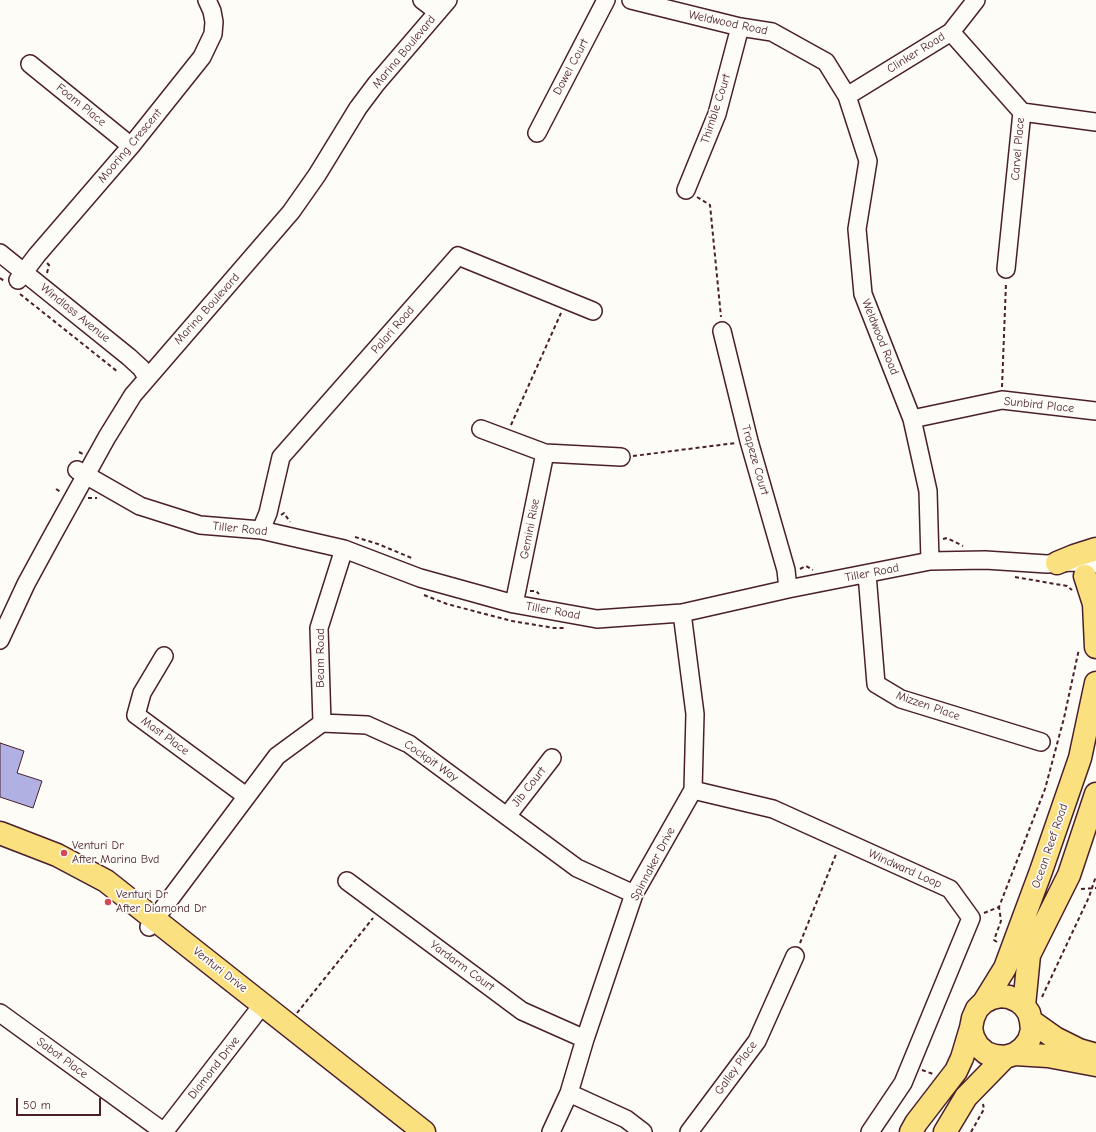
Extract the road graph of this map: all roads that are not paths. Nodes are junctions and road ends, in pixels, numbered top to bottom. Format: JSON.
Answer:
{"nodes":[{"id":1,"x":207,"y":0,"type":"edge"},
{"id":2,"x":606,"y":0,"type":"edge"},
{"id":3,"x":631,"y":0,"type":"edge"},
{"id":4,"x":976,"y":0,"type":"edge"},
{"id":5,"x":435,"y":4,"type":"edge"},
{"id":6,"x":740,"y":27,"type":"junction"},
{"id":7,"x":951,"y":32,"type":"junction"},
{"id":8,"x":30,"y":64,"type":"dead end"},
{"id":9,"x":847,"y":96,"type":"junction"},
{"id":10,"x":1022,"y":112,"type":"junction"},
{"id":11,"x":1096,"y":122,"type":"edge"},
{"id":12,"x":537,"y":133,"type":"dead end"},
{"id":13,"x":131,"y":146,"type":"junction"},
{"id":14,"x":686,"y":190,"type":"road end"},
{"id":15,"x":0,"y":253,"type":"edge"},
{"id":16,"x":0,"y":266,"type":"edge"},
{"id":17,"x":1006,"y":268,"type":"road end"},
{"id":18,"x":16,"y":281,"type":"junction"},
{"id":19,"x":593,"y":311,"type":"dead end"},
{"id":20,"x":722,"y":331,"type":"road end"},
{"id":21,"x":136,"y":375,"type":"junction"},
{"id":22,"x":1096,"y":411,"type":"edge"},
{"id":23,"x":912,"y":419,"type":"junction"},
{"id":24,"x":481,"y":429,"type":"dead end"},
{"id":25,"x":545,"y":453,"type":"junction"},
{"id":26,"x":621,"y":457,"type":"road end"},
{"id":27,"x":82,"y":472,"type":"junction"},
{"id":28,"x":261,"y":530,"type":"junction"},
{"id":29,"x":344,"y":548,"type":"junction"},
{"id":30,"x":1096,"y":549,"type":"edge"},
{"id":31,"x":930,"y":561,"type":"junction"},
{"id":32,"x":1052,"y":563,"type":"junction"},
{"id":33,"x":867,"y":574,"type":"junction"},
{"id":34,"x":1091,"y":583,"type":"edge"},
{"id":35,"x":788,"y":589,"type":"junction"},
{"id":36,"x":514,"y":604,"type":"junction"},
{"id":37,"x":682,"y":612,"type":"junction"},
{"id":38,"x":0,"y":616,"type":"edge"},
{"id":39,"x":0,"y":640,"type":"edge"},
{"id":40,"x":1088,"y":648,"type":"edge"},
{"id":41,"x":164,"y":656,"type":"dead end"},
{"id":42,"x":1096,"y":683,"type":"edge"},
{"id":43,"x":322,"y":723,"type":"junction"},
{"id":44,"x":1041,"y":742,"type":"dead end"},
{"id":45,"x":552,"y":758,"type":"dead end"},
{"id":46,"x":693,"y":790,"type":"junction"},
{"id":47,"x":1096,"y":794,"type":"edge"},
{"id":48,"x":246,"y":796,"type":"junction"},
{"id":49,"x":507,"y":816,"type":"junction"},
{"id":50,"x":0,"y":833,"type":"edge"},
{"id":51,"x":0,"y":843,"type":"edge"},
{"id":52,"x":347,"y":881,"type":"dead end"},
{"id":53,"x":634,"y":894,"type":"junction"},
{"id":54,"x":152,"y":923,"type":"junction"},
{"id":55,"x":795,"y":956,"type":"road end"},
{"id":56,"x":984,"y":1002,"type":"junction"},
{"id":57,"x":260,"y":1008,"type":"junction"},
{"id":58,"x":1032,"y":1010,"type":"junction"},
{"id":59,"x":0,"y":1012,"type":"edge"},
{"id":60,"x":971,"y":1028,"type":"junction"},
{"id":61,"x":585,"y":1039,"type":"junction"},
{"id":62,"x":1010,"y":1055,"type":"junction"},
{"id":63,"x":1096,"y":1055,"type":"edge"},
{"id":64,"x":1096,"y":1065,"type":"edge"},
{"id":65,"x":568,"y":1093,"type":"junction"},
{"id":66,"x":164,"y":1132,"type":"edge"},
{"id":67,"x":411,"y":1132,"type":"edge"},
{"id":68,"x":424,"y":1132,"type":"edge"},
{"id":69,"x":551,"y":1132,"type":"edge"},
{"id":70,"x":643,"y":1132,"type":"edge"},
{"id":71,"x":689,"y":1132,"type":"edge"},
{"id":72,"x":870,"y":1132,"type":"edge"},
{"id":73,"x":911,"y":1132,"type":"edge"},
{"id":74,"x":945,"y":1132,"type":"edge"}],
"edges":[{"from":1,"to":13,"type":"street","name":"Mooring Crescent"},
{"from":2,"to":12,"type":"street","name":"Dowel Court"},
{"from":3,"to":6,"type":"street","name":"Weldwood Road"},
{"from":4,"to":7,"type":"street","name":"Clinker Road"},
{"from":5,"to":21,"type":"street","name":"Marina Boulevard"},
{"from":6,"to":9,"type":"street","name":"Weldwood Road"},
{"from":6,"to":14,"type":"street","name":"Thimble Court"},
{"from":7,"to":9,"type":"street","name":"Clinker Road"},
{"from":7,"to":10,"type":"street","name":"Carvel Place"},
{"from":8,"to":13,"type":"street","name":"Foam Place"},
{"from":9,"to":23,"type":"street","name":"Weldwood Road"},
{"from":10,"to":11,"type":"street"},
{"from":10,"to":17,"type":"street","name":"Carvel Place"},
{"from":13,"to":18,"type":"street","name":"Mooring Crescent"},
{"from":15,"to":18,"type":"street","name":"Windlass Avenue"},
{"from":16,"to":18,"type":"street","name":"Windlass Avenue"},
{"from":18,"to":21,"type":"street","name":"Windlass Avenue"},
{"from":19,"to":28,"type":"street","name":"Palari Road"},
{"from":20,"to":35,"type":"street","name":"Trapeze Court"},
{"from":21,"to":27,"type":"street","name":"Marina Boulevard"},
{"from":22,"to":23,"type":"street","name":"Sunbird Place"},
{"from":23,"to":31,"type":"street","name":"Weldwood Road"},
{"from":24,"to":25,"type":"street"},
{"from":25,"to":26,"type":"street"},
{"from":25,"to":36,"type":"street","name":"Gemini Rise"},
{"from":27,"to":28,"type":"street","name":"Tiller Road"},
{"from":27,"to":38,"type":"street","name":"Marina Boulevard"},
{"from":27,"to":39,"type":"street","name":"Marina Boulevard"},
{"from":28,"to":29,"type":"street","name":"Tiller Road"},
{"from":29,"to":36,"type":"street","name":"Tiller Road"},
{"from":29,"to":43,"type":"street","name":"Beam Road"},
{"from":30,"to":32,"type":"main road"},
{"from":31,"to":32,"type":"street","name":"Tiller Road"},
{"from":31,"to":33,"type":"street","name":"Tiller Road"},
{"from":32,"to":34,"type":"street","name":"Tiller Road"},
{"from":33,"to":35,"type":"street","name":"Tiller Road"},
{"from":33,"to":44,"type":"street","name":"Mizzen Place"},
{"from":34,"to":40,"type":"main road"},
{"from":35,"to":37,"type":"street","name":"Tiller Road"},
{"from":36,"to":37,"type":"street","name":"Tiller Road"},
{"from":37,"to":46,"type":"street","name":"Spinnaker Drive"},
{"from":41,"to":48,"type":"street","name":"Mast Place"},
{"from":42,"to":56,"type":"main road","name":"Ocean Reef Road"},
{"from":43,"to":48,"type":"street"},
{"from":43,"to":49,"type":"street","name":"Cockpit Way"},
{"from":45,"to":49,"type":"street","name":"Jib Court"},
{"from":46,"to":53,"type":"street","name":"Spinnaker Drive"},
{"from":46,"to":72,"type":"street","name":"Windward Loop"},
{"from":47,"to":58,"type":"main road","name":"Ocean Reef Road"},
{"from":48,"to":54,"type":"street"},
{"from":49,"to":53,"type":"street","name":"Cockpit Way"},
{"from":50,"to":54,"type":"main road","name":"Venturi Drive"},
{"from":51,"to":54,"type":"main road","name":"Venturi Drive"},
{"from":52,"to":61,"type":"street","name":"Yardarm Court"},
{"from":53,"to":61,"type":"street","name":"Spinnaker Drive"},
{"from":54,"to":57,"type":"main road","name":"Venturi Drive"},
{"from":55,"to":71,"type":"street","name":"Galley Place"},
{"from":56,"to":58,"type":"main road"},
{"from":56,"to":60,"type":"main road"},
{"from":57,"to":66,"type":"street","name":"Diamond Drive"},
{"from":57,"to":67,"type":"main road","name":"Venturi Drive"},
{"from":57,"to":68,"type":"main road","name":"Venturi Drive"},
{"from":58,"to":62,"type":"main road"},
{"from":58,"to":63,"type":"main road"},
{"from":59,"to":66,"type":"street","name":"Sabot Place"},
{"from":60,"to":62,"type":"main road"},
{"from":60,"to":73,"type":"main road"},
{"from":61,"to":65,"type":"street","name":"Spinnaker Drive"},
{"from":62,"to":64,"type":"main road"},
{"from":62,"to":74,"type":"main road"},
{"from":65,"to":69,"type":"street","name":"Spinnaker Drive"},
{"from":65,"to":70,"type":"street"}]}
